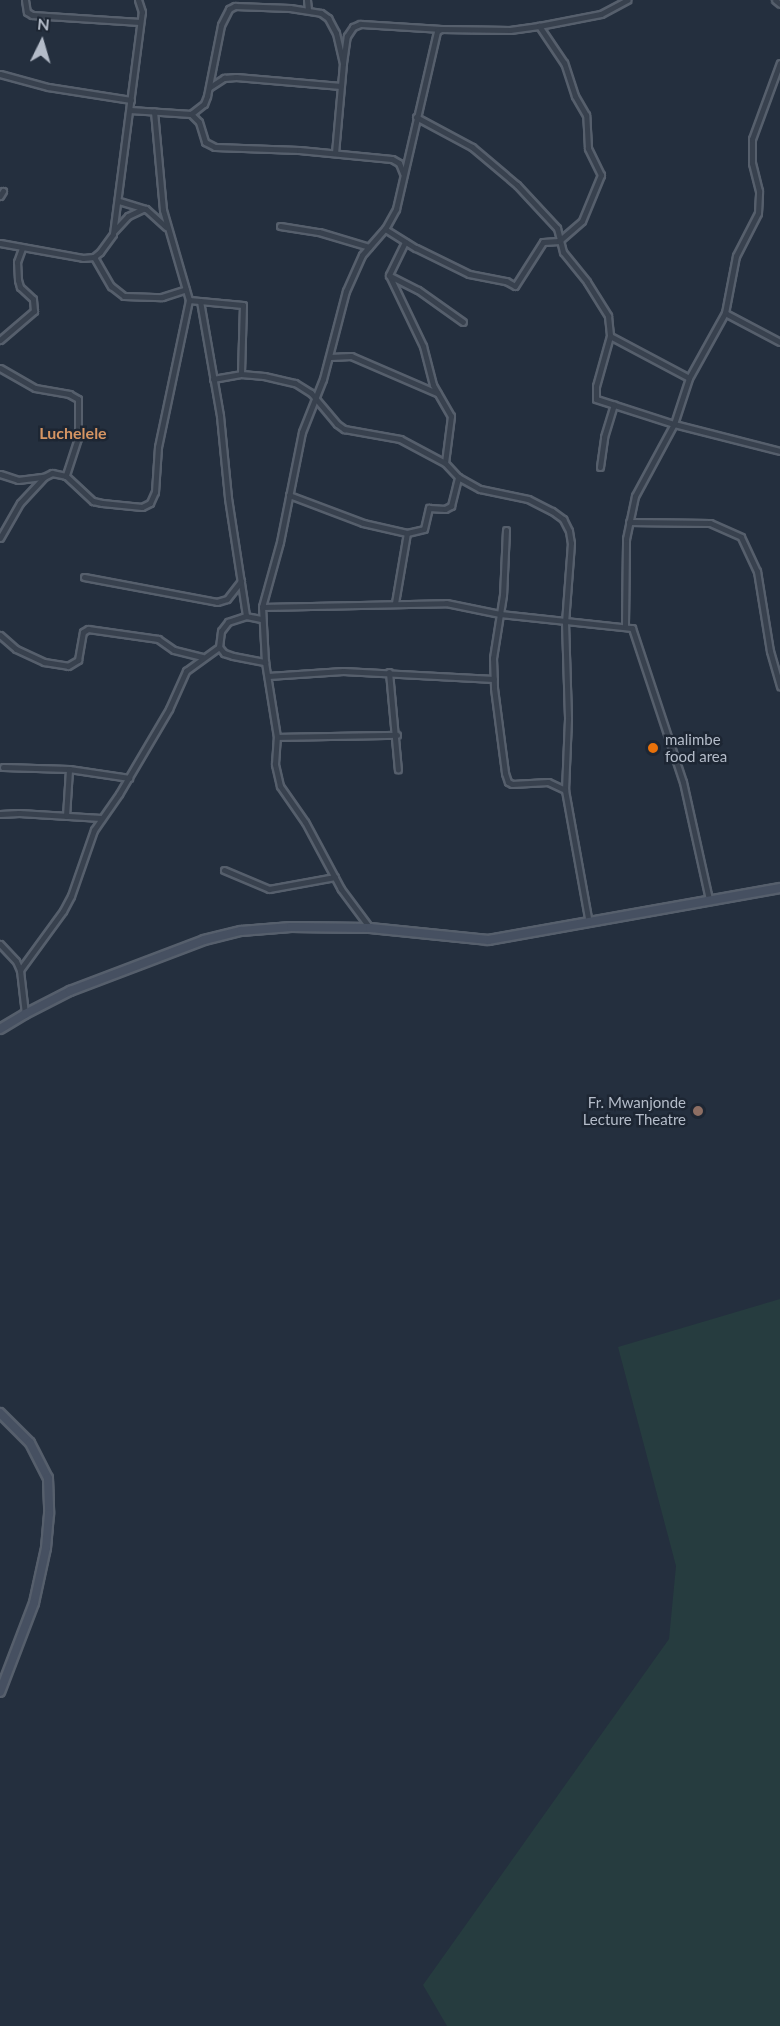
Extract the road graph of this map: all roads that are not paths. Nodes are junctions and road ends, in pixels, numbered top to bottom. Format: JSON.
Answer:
{"nodes":[{"id":1,"x":25,"y":0,"type":"edge"},
{"id":2,"x":138,"y":0,"type":"edge"},
{"id":3,"x":307,"y":0,"type":"edge"},
{"id":4,"x":627,"y":0,"type":"edge"},
{"id":5,"x":775,"y":0,"type":"edge"},
{"id":6,"x":277,"y":3,"type":"edge"},
{"id":7,"x":780,"y":4,"type":"edge"},
{"id":8,"x":308,"y":9,"type":"junction"},
{"id":9,"x":141,"y":22,"type":"junction"},
{"id":10,"x":539,"y":26,"type":"junction"},
{"id":11,"x":439,"y":29,"type":"junction"},
{"id":12,"x":343,"y":63,"type":"junction"},
{"id":13,"x":780,"y":63,"type":"edge"},
{"id":14,"x":0,"y":74,"type":"edge"},
{"id":15,"x":341,"y":86,"type":"junction"},
{"id":16,"x":210,"y":87,"type":"junction"},
{"id":17,"x":131,"y":100,"type":"junction"},
{"id":18,"x":130,"y":110,"type":"junction"},
{"id":19,"x":154,"y":111,"type":"junction"},
{"id":20,"x":191,"y":114,"type":"junction"},
{"id":21,"x":417,"y":117,"type":"junction"},
{"id":22,"x":335,"y":153,"type":"junction"},
{"id":23,"x":404,"y":174,"type":"junction"},
{"id":24,"x":119,"y":201,"type":"junction"},
{"id":25,"x":146,"y":209,"type":"junction"},
{"id":26,"x":280,"y":226,"type":"dead end"},
{"id":27,"x":167,"y":228,"type":"junction"},
{"id":28,"x":385,"y":229,"type":"junction"},
{"id":29,"x":113,"y":234,"type":"junction"},
{"id":30,"x":559,"y":241,"type":"junction"},
{"id":31,"x":405,"y":242,"type":"junction"},
{"id":32,"x":0,"y":243,"type":"edge"},
{"id":33,"x":369,"y":247,"type":"junction"},
{"id":34,"x":22,"y":248,"type":"junction"},
{"id":35,"x":94,"y":256,"type":"junction"},
{"id":36,"x":389,"y":275,"type":"junction"},
{"id":37,"x":186,"y":289,"type":"junction"},
{"id":38,"x":189,"y":300,"type":"junction"},
{"id":39,"x":200,"y":301,"type":"junction"},
{"id":40,"x":726,"y":313,"type":"junction"},
{"id":41,"x":463,"y":322,"type":"dead end"},
{"id":42,"x":610,"y":336,"type":"junction"},
{"id":43,"x":0,"y":340,"type":"edge"},
{"id":44,"x":780,"y":342,"type":"edge"},
{"id":45,"x":330,"y":357,"type":"junction"},
{"id":46,"x":0,"y":368,"type":"edge"},
{"id":47,"x":241,"y":374,"type":"junction"},
{"id":48,"x":689,"y":378,"type":"junction"},
{"id":49,"x":213,"y":379,"type":"junction"},
{"id":50,"x":438,"y":394,"type":"junction"},
{"id":51,"x":316,"y":399,"type":"junction"},
{"id":52,"x":614,"y":405,"type":"junction"},
{"id":53,"x":674,"y":424,"type":"junction"},
{"id":54,"x":780,"y":451,"type":"edge"},
{"id":55,"x":445,"y":463,"type":"junction"},
{"id":56,"x":600,"y":467,"type":"dead end"},
{"id":57,"x":0,"y":474,"type":"edge"},
{"id":58,"x":66,"y":476,"type":"junction"},
{"id":59,"x":44,"y":477,"type":"junction"},
{"id":60,"x":458,"y":477,"type":"junction"},
{"id":61,"x":289,"y":495,"type":"junction"},
{"id":62,"x":629,"y":522,"type":"junction"},
{"id":63,"x":506,"y":530,"type":"dead end"},
{"id":64,"x":407,"y":533,"type":"junction"},
{"id":65,"x":0,"y":538,"type":"edge"},
{"id":66,"x":84,"y":578,"type":"dead end"},
{"id":67,"x":241,"y":581,"type":"junction"},
{"id":68,"x":395,"y":603,"type":"junction"},
{"id":69,"x":262,"y":607,"type":"junction"},
{"id":70,"x":500,"y":614,"type":"junction"},
{"id":71,"x":246,"y":616,"type":"junction"},
{"id":72,"x":261,"y":619,"type":"junction"},
{"id":73,"x":565,"y":622,"type":"junction"},
{"id":74,"x":625,"y":625,"type":"junction"},
{"id":75,"x":0,"y":634,"type":"edge"},
{"id":76,"x":219,"y":647,"type":"junction"},
{"id":77,"x":202,"y":657,"type":"junction"},
{"id":78,"x":265,"y":662,"type":"junction"},
{"id":79,"x":389,"y":672,"type":"junction"},
{"id":80,"x":268,"y":676,"type":"junction"},
{"id":81,"x":494,"y":679,"type":"junction"},
{"id":82,"x":780,"y":687,"type":"edge"},
{"id":83,"x":396,"y":735,"type":"junction"},
{"id":84,"x":278,"y":737,"type":"junction"},
{"id":85,"x":3,"y":766,"type":"dead end"},
{"id":86,"x":69,"y":769,"type":"junction"},
{"id":87,"x":398,"y":770,"type":"dead end"},
{"id":88,"x":129,"y":778,"type":"junction"},
{"id":89,"x":565,"y":790,"type":"junction"},
{"id":90,"x":0,"y":814,"type":"edge"},
{"id":91,"x":66,"y":816,"type":"junction"},
{"id":92,"x":101,"y":818,"type":"junction"},
{"id":93,"x":224,"y":870,"type":"dead end"},
{"id":94,"x":335,"y":877,"type":"junction"},
{"id":95,"x":780,"y":888,"type":"edge"},
{"id":96,"x":709,"y":899,"type":"junction"},
{"id":97,"x":590,"y":923,"type":"junction"},
{"id":98,"x":370,"y":928,"type":"junction"},
{"id":99,"x":0,"y":944,"type":"edge"},
{"id":100,"x":20,"y":970,"type":"junction"},
{"id":101,"x":25,"y":1014,"type":"junction"},
{"id":102,"x":0,"y":1029,"type":"edge"},
{"id":103,"x":0,"y":1413,"type":"edge"},
{"id":104,"x":0,"y":1692,"type":"edge"}],
"edges":[{"from":1,"to":9,"type":"street"},
{"from":2,"to":9,"type":"street"},
{"from":3,"to":8,"type":"street"},
{"from":4,"to":10,"type":"street"},
{"from":5,"to":7,"type":"street"},
{"from":6,"to":8,"type":"street"},
{"from":6,"to":16,"type":"street"},
{"from":8,"to":12,"type":"street"},
{"from":9,"to":17,"type":"street"},
{"from":10,"to":11,"type":"street"},
{"from":10,"to":30,"type":"street"},
{"from":11,"to":12,"type":"street"},
{"from":11,"to":21,"type":"street"},
{"from":12,"to":15,"type":"street"},
{"from":13,"to":40,"type":"street"},
{"from":14,"to":17,"type":"street"},
{"from":15,"to":16,"type":"street"},
{"from":15,"to":22,"type":"street"},
{"from":16,"to":20,"type":"street"},
{"from":17,"to":18,"type":"street"},
{"from":18,"to":19,"type":"street"},
{"from":18,"to":24,"type":"street"},
{"from":19,"to":20,"type":"street"},
{"from":19,"to":27,"type":"street"},
{"from":20,"to":22,"type":"street"},
{"from":21,"to":23,"type":"street"},
{"from":21,"to":30,"type":"street"},
{"from":22,"to":23,"type":"street"},
{"from":23,"to":28,"type":"street"},
{"from":24,"to":25,"type":"street"},
{"from":24,"to":29,"type":"street"},
{"from":25,"to":27,"type":"street"},
{"from":25,"to":29,"type":"street"},
{"from":26,"to":33,"type":"street"},
{"from":27,"to":37,"type":"street"},
{"from":28,"to":31,"type":"street"},
{"from":28,"to":33,"type":"street"},
{"from":29,"to":35,"type":"street"},
{"from":30,"to":31,"type":"street"},
{"from":30,"to":42,"type":"street"},
{"from":31,"to":36,"type":"street"},
{"from":32,"to":34,"type":"street"},
{"from":33,"to":45,"type":"street"},
{"from":34,"to":35,"type":"street"},
{"from":34,"to":43,"type":"street"},
{"from":35,"to":37,"type":"street"},
{"from":36,"to":41,"type":"street"},
{"from":36,"to":50,"type":"street"},
{"from":37,"to":38,"type":"street"},
{"from":38,"to":39,"type":"street"},
{"from":38,"to":58,"type":"street"},
{"from":39,"to":47,"type":"street"},
{"from":39,"to":49,"type":"street"},
{"from":40,"to":44,"type":"street"},
{"from":40,"to":48,"type":"street"},
{"from":42,"to":48,"type":"street"},
{"from":42,"to":52,"type":"street"},
{"from":45,"to":50,"type":"street"},
{"from":45,"to":51,"type":"street"},
{"from":46,"to":58,"type":"street"},
{"from":47,"to":49,"type":"street"},
{"from":47,"to":51,"type":"street"},
{"from":48,"to":53,"type":"street"},
{"from":49,"to":67,"type":"street"},
{"from":50,"to":55,"type":"street"},
{"from":51,"to":55,"type":"street"},
{"from":51,"to":61,"type":"street"},
{"from":52,"to":53,"type":"street"},
{"from":52,"to":56,"type":"street"},
{"from":53,"to":54,"type":"street"},
{"from":53,"to":62,"type":"street"},
{"from":55,"to":60,"type":"street"},
{"from":57,"to":59,"type":"street"},
{"from":58,"to":59,"type":"street"},
{"from":59,"to":65,"type":"street"},
{"from":60,"to":64,"type":"street"},
{"from":60,"to":73,"type":"street"},
{"from":61,"to":64,"type":"street"},
{"from":61,"to":69,"type":"street"},
{"from":62,"to":74,"type":"street"},
{"from":62,"to":82,"type":"street"},
{"from":63,"to":70,"type":"street"},
{"from":64,"to":68,"type":"street"},
{"from":66,"to":67,"type":"street"},
{"from":67,"to":71,"type":"street"},
{"from":68,"to":69,"type":"street"},
{"from":68,"to":70,"type":"street"},
{"from":69,"to":72,"type":"street"},
{"from":70,"to":73,"type":"street"},
{"from":70,"to":81,"type":"street"},
{"from":71,"to":72,"type":"street"},
{"from":71,"to":76,"type":"street"},
{"from":72,"to":78,"type":"street"},
{"from":73,"to":74,"type":"street"},
{"from":73,"to":89,"type":"street"},
{"from":74,"to":96,"type":"street"},
{"from":75,"to":77,"type":"street"},
{"from":76,"to":77,"type":"street"},
{"from":76,"to":78,"type":"street"},
{"from":77,"to":88,"type":"street"},
{"from":78,"to":80,"type":"street"},
{"from":79,"to":80,"type":"street"},
{"from":79,"to":81,"type":"street"},
{"from":79,"to":83,"type":"street"},
{"from":80,"to":84,"type":"street"},
{"from":81,"to":89,"type":"street"},
{"from":83,"to":84,"type":"street"},
{"from":83,"to":87,"type":"street"},
{"from":84,"to":94,"type":"street"},
{"from":85,"to":86,"type":"street"},
{"from":86,"to":88,"type":"street"},
{"from":86,"to":91,"type":"street"},
{"from":88,"to":92,"type":"street"},
{"from":89,"to":97,"type":"street"},
{"from":90,"to":91,"type":"street"},
{"from":91,"to":92,"type":"street"},
{"from":92,"to":100,"type":"street"},
{"from":93,"to":94,"type":"street"},
{"from":94,"to":98,"type":"street"},
{"from":95,"to":96,"type":"main road"},
{"from":96,"to":97,"type":"main road"},
{"from":97,"to":98,"type":"main road"},
{"from":98,"to":101,"type":"main road"},
{"from":99,"to":100,"type":"street"},
{"from":100,"to":101,"type":"street"},
{"from":101,"to":102,"type":"main road"},
{"from":103,"to":104,"type":"main road"}]}
